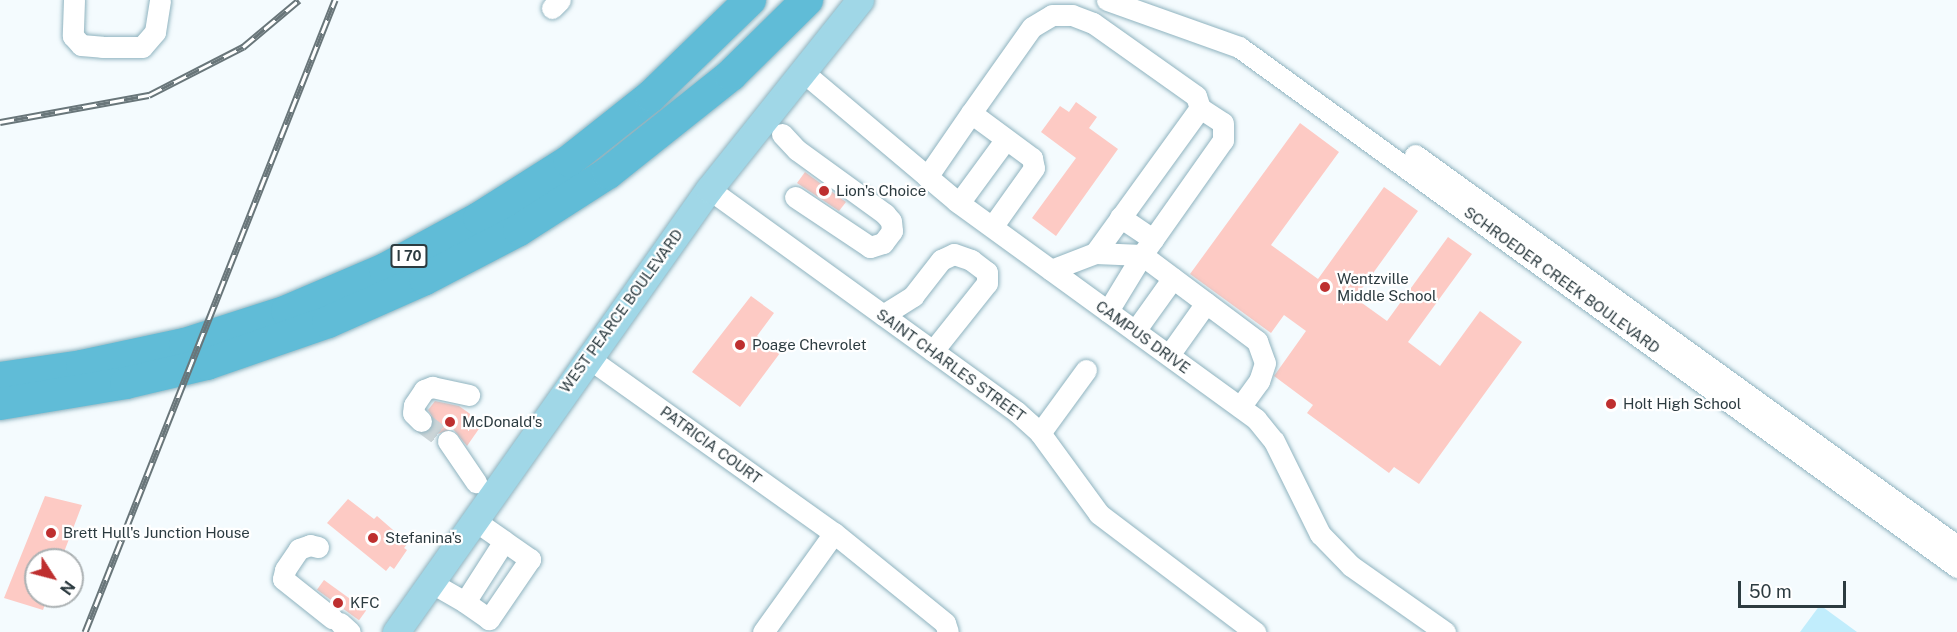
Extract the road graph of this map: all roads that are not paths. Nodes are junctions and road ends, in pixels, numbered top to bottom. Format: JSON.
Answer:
{"nodes":[{"id":1,"x":74,"y":0,"type":"edge"},
{"id":2,"x":160,"y":0,"type":"edge"},
{"id":3,"x":750,"y":0,"type":"edge"},
{"id":4,"x":807,"y":0,"type":"edge"},
{"id":5,"x":860,"y":0,"type":"edge"},
{"id":6,"x":1107,"y":0,"type":"edge"},
{"id":7,"x":1153,"y":7,"type":"edge"},
{"id":8,"x":803,"y":72,"type":"junction"},
{"id":9,"x":1200,"y":108,"type":"junction"},
{"id":10,"x":971,"y":113,"type":"junction"},
{"id":11,"x":782,"y":134,"type":"dead end"},
{"id":12,"x":1006,"y":139,"type":"junction"},
{"id":13,"x":927,"y":177,"type":"junction"},
{"id":14,"x":709,"y":189,"type":"junction"},
{"id":15,"x":795,"y":197,"type":"dead end"},
{"id":16,"x":959,"y":203,"type":"junction"},
{"id":17,"x":1120,"y":217,"type":"junction"},
{"id":18,"x":992,"y":227,"type":"junction"},
{"id":19,"x":1147,"y":247,"type":"junction"},
{"id":20,"x":1095,"y":253,"type":"junction"},
{"id":21,"x":1052,"y":270,"type":"junction"},
{"id":22,"x":1173,"y":278,"type":"junction"},
{"id":23,"x":1206,"y":303,"type":"junction"},
{"id":24,"x":1108,"y":311,"type":"junction"},
{"id":25,"x":883,"y":315,"type":"junction"},
{"id":26,"x":1135,"y":331,"type":"junction"},
{"id":27,"x":933,"y":351,"type":"junction"},
{"id":28,"x":1169,"y":355,"type":"junction"},
{"id":29,"x":587,"y":357,"type":"junction"},
{"id":30,"x":1086,"y":370,"type":"dead end"},
{"id":31,"x":0,"y":378,"type":"edge"},
{"id":32,"x":469,"y":395,"type":"dead end"},
{"id":33,"x":0,"y":404,"type":"edge"},
{"id":34,"x":1240,"y":407,"type":"junction"},
{"id":35,"x":421,"y":421,"type":"dead end"},
{"id":36,"x":1040,"y":433,"type":"junction"},
{"id":37,"x":448,"y":441,"type":"tunnel mouth"},
{"id":38,"x":476,"y":482,"type":"dead end"},
{"id":39,"x":474,"y":520,"type":"junction"},
{"id":40,"x":834,"y":532,"type":"junction"},
{"id":41,"x":504,"y":541,"type":"junction"},
{"id":42,"x":1957,"y":546,"type":"edge"},
{"id":43,"x":318,"y":547,"type":"dead end"},
{"id":44,"x":1957,"y":567,"type":"edge"},
{"id":45,"x":430,"y":582,"type":"junction"},
{"id":46,"x":465,"y":602,"type":"junction"},
{"id":47,"x":341,"y":624,"type":"edge"},
{"id":48,"x":396,"y":632,"type":"edge"},
{"id":49,"x":763,"y":632,"type":"edge"},
{"id":50,"x":948,"y":632,"type":"edge"},
{"id":51,"x":1255,"y":632,"type":"edge"},
{"id":52,"x":1445,"y":632,"type":"edge"}],
"edges":[{"from":1,"to":2,"type":"street"},
{"from":3,"to":31,"type":"highway","number":"I 70"},
{"from":4,"to":33,"type":"highway","number":"I 70"},
{"from":5,"to":8,"type":"main road","name":"WEST PEARCE BOULEVARD"},
{"from":6,"to":7,"type":"street","name":"SCHROEDER CREEK BOULEVARD"},
{"from":7,"to":42,"type":"street","name":"SCHROEDER CREEK BOULEVARD"},
{"from":7,"to":44,"type":"street","name":"SCHROEDER CREEK BOULEVARD"},
{"from":8,"to":13,"type":"street","name":"CAMPUS DRIVE"},
{"from":8,"to":14,"type":"main road","name":"WEST PEARCE BOULEVARD"},
{"from":9,"to":10,"type":"street"},
{"from":9,"to":17,"type":"street"},
{"from":9,"to":19,"type":"street"},
{"from":10,"to":12,"type":"street"},
{"from":10,"to":13,"type":"street"},
{"from":11,"to":15,"type":"street"},
{"from":12,"to":16,"type":"street"},
{"from":12,"to":18,"type":"street"},
{"from":13,"to":16,"type":"street","name":"CAMPUS DRIVE"},
{"from":14,"to":25,"type":"street","name":"SAINT CHARLES STREET"},
{"from":14,"to":29,"type":"main road","name":"WEST PEARCE BOULEVARD"},
{"from":16,"to":18,"type":"street","name":"CAMPUS DRIVE"},
{"from":17,"to":19,"type":"street"},
{"from":17,"to":20,"type":"street"},
{"from":18,"to":21,"type":"street","name":"CAMPUS DRIVE"},
{"from":19,"to":20,"type":"street"},
{"from":19,"to":22,"type":"street"},
{"from":19,"to":24,"type":"street"},
{"from":20,"to":21,"type":"street"},
{"from":21,"to":24,"type":"street","name":"CAMPUS DRIVE"},
{"from":22,"to":23,"type":"street"},
{"from":22,"to":26,"type":"street"},
{"from":23,"to":28,"type":"street"},
{"from":23,"to":34,"type":"street"},
{"from":24,"to":26,"type":"street","name":"CAMPUS DRIVE"},
{"from":25,"to":27,"type":"street","name":"SAINT CHARLES STREET"},
{"from":25,"to":27,"type":"street"},
{"from":26,"to":28,"type":"street","name":"CAMPUS DRIVE"},
{"from":27,"to":36,"type":"street","name":"SAINT CHARLES STREET"},
{"from":28,"to":34,"type":"street","name":"CAMPUS DRIVE"},
{"from":29,"to":39,"type":"main road","name":"WEST PEARCE BOULEVARD"},
{"from":29,"to":40,"type":"street","name":"PATRICIA COURT"},
{"from":30,"to":36,"type":"street"},
{"from":32,"to":35,"type":"street"},
{"from":34,"to":52,"type":"street","name":"CAMPUS DRIVE"},
{"from":36,"to":51,"type":"street","name":"SAINT CHARLES STREET"},
{"from":37,"to":38,"type":"street"},
{"from":39,"to":41,"type":"street"},
{"from":39,"to":45,"type":"main road","name":"WEST PEARCE BOULEVARD"},
{"from":40,"to":49,"type":"street"},
{"from":40,"to":50,"type":"street","name":"PATRICIA COURT"},
{"from":41,"to":46,"type":"street"},
{"from":41,"to":46,"type":"street"},
{"from":43,"to":47,"type":"street"},
{"from":45,"to":46,"type":"street"},
{"from":45,"to":48,"type":"main road","name":"WEST PEARCE BOULEVARD"}]}
